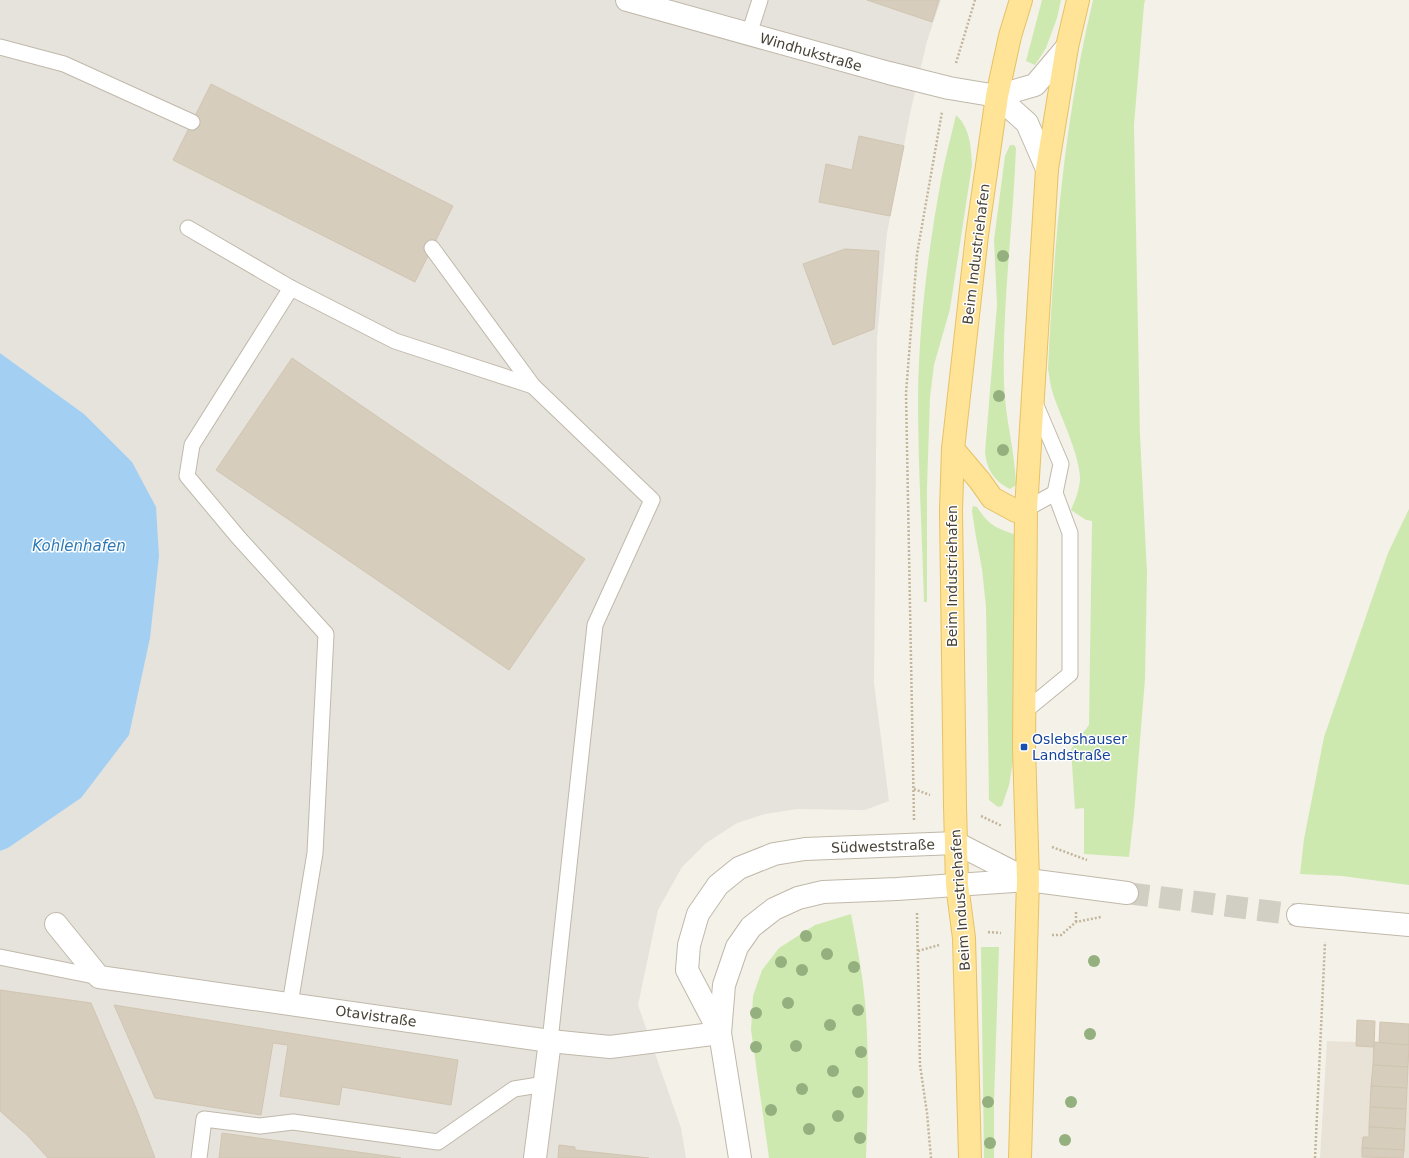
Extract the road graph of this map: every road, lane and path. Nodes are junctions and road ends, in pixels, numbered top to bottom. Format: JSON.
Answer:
{"nodes":[{"id":1,"x":627,"y":0,"type":"edge"},
{"id":2,"x":760,"y":0,"type":"edge"},
{"id":3,"x":974,"y":0,"type":"edge"},
{"id":4,"x":1021,"y":0,"type":"edge"},
{"id":5,"x":1078,"y":0,"type":"edge"},
{"id":6,"x":749,"y":34,"type":"junction"},
{"id":7,"x":0,"y":47,"type":"edge"},
{"id":8,"x":1067,"y":47,"type":"junction"},
{"id":9,"x":949,"y":88,"type":"junction"},
{"id":10,"x":997,"y":96,"type":"junction"},
{"id":11,"x":192,"y":122,"type":"dead end"},
{"id":12,"x":1047,"y":169,"type":"junction"},
{"id":13,"x":188,"y":228,"type":"dead end"},
{"id":14,"x":432,"y":248,"type":"dead end"},
{"id":15,"x":291,"y":288,"type":"junction"},
{"id":16,"x":533,"y":386,"type":"junction"},
{"id":17,"x":1033,"y":400,"type":"junction"},
{"id":18,"x":953,"y":449,"type":"junction"},
{"id":19,"x":1055,"y":493,"type":"junction"},
{"id":20,"x":1026,"y":509,"type":"junction"},
{"id":21,"x":1025,"y":710,"type":"junction"},
{"id":22,"x":914,"y":789,"type":"dead end"},
{"id":23,"x":956,"y":843,"type":"junction"},
{"id":24,"x":1028,"y":880,"type":"junction"},
{"id":25,"x":958,"y":885,"type":"junction"},
{"id":26,"x":1127,"y":893,"type":"tunnel mouth"},
{"id":27,"x":1298,"y":915,"type":"tunnel mouth"},
{"id":28,"x":56,"y":924,"type":"dead end"},
{"id":29,"x":1409,"y":925,"type":"edge"},
{"id":30,"x":1325,"y":946,"type":"dead end"},
{"id":31,"x":918,"y":951,"type":"dead end"},
{"id":32,"x":0,"y":957,"type":"edge"},
{"id":33,"x":99,"y":977,"type":"junction"},
{"id":34,"x":290,"y":1004,"type":"junction"},
{"id":35,"x":720,"y":1034,"type":"junction"},
{"id":36,"x":550,"y":1041,"type":"junction"},
{"id":37,"x":545,"y":1084,"type":"junction"},
{"id":38,"x":199,"y":1158,"type":"edge"},
{"id":39,"x":535,"y":1158,"type":"edge"},
{"id":40,"x":740,"y":1158,"type":"edge"},
{"id":41,"x":931,"y":1158,"type":"edge"},
{"id":42,"x":970,"y":1158,"type":"edge"},
{"id":43,"x":1020,"y":1158,"type":"edge"},
{"id":44,"x":1315,"y":1158,"type":"edge"}],
"edges":[{"from":1,"to":6,"type":"street","name":"Windhukstraße"},
{"from":2,"to":6,"type":"lane"},
{"from":3,"to":9,"type":"path"},
{"from":4,"to":10,"type":"main road","name":"Beim Industriehafen"},
{"from":5,"to":8,"type":"main road"},
{"from":6,"to":9,"type":"street","name":"Windhukstraße"},
{"from":7,"to":11,"type":"lane"},
{"from":8,"to":10,"type":"street","name":"Windhukstraße"},
{"from":8,"to":12,"type":"main road"},
{"from":9,"to":10,"type":"street","name":"Windhukstraße"},
{"from":9,"to":22,"type":"path"},
{"from":10,"to":12,"type":"street"},
{"from":10,"to":18,"type":"main road","name":"Beim Industriehafen"},
{"from":12,"to":17,"type":"main road"},
{"from":13,"to":15,"type":"lane"},
{"from":14,"to":16,"type":"lane"},
{"from":15,"to":16,"type":"lane"},
{"from":15,"to":34,"type":"lane"},
{"from":16,"to":36,"type":"lane"},
{"from":17,"to":19,"type":"lane"},
{"from":17,"to":20,"type":"main road"},
{"from":18,"to":20,"type":"main road"},
{"from":18,"to":23,"type":"main road","name":"Beim Industriehafen"},
{"from":19,"to":20,"type":"lane"},
{"from":19,"to":21,"type":"lane"},
{"from":20,"to":21,"type":"main road"},
{"from":21,"to":24,"type":"main road"},
{"from":23,"to":24,"type":"street","name":"Südweststraße"},
{"from":23,"to":25,"type":"main road","name":"Beim Industriehafen"},
{"from":23,"to":35,"type":"street","name":"Südweststraße"},
{"from":24,"to":25,"type":"street","name":"Südweststraße"},
{"from":24,"to":26,"type":"street"},
{"from":24,"to":43,"type":"main road"},
{"from":25,"to":35,"type":"street","name":"Südweststraße"},
{"from":25,"to":42,"type":"main road","name":"Beim Industriehafen"},
{"from":27,"to":29,"type":"street"},
{"from":28,"to":33,"type":"street"},
{"from":30,"to":44,"type":"path"},
{"from":31,"to":41,"type":"path"},
{"from":32,"to":33,"type":"lane"},
{"from":33,"to":34,"type":"street","name":"Otavistraße"},
{"from":34,"to":36,"type":"street","name":"Otavistraße"},
{"from":35,"to":36,"type":"street","name":"Otavistraße"},
{"from":35,"to":40,"type":"street","name":"Südweststraße"},
{"from":36,"to":37,"type":"street"},
{"from":37,"to":38,"type":"lane"},
{"from":37,"to":39,"type":"street"}]}
